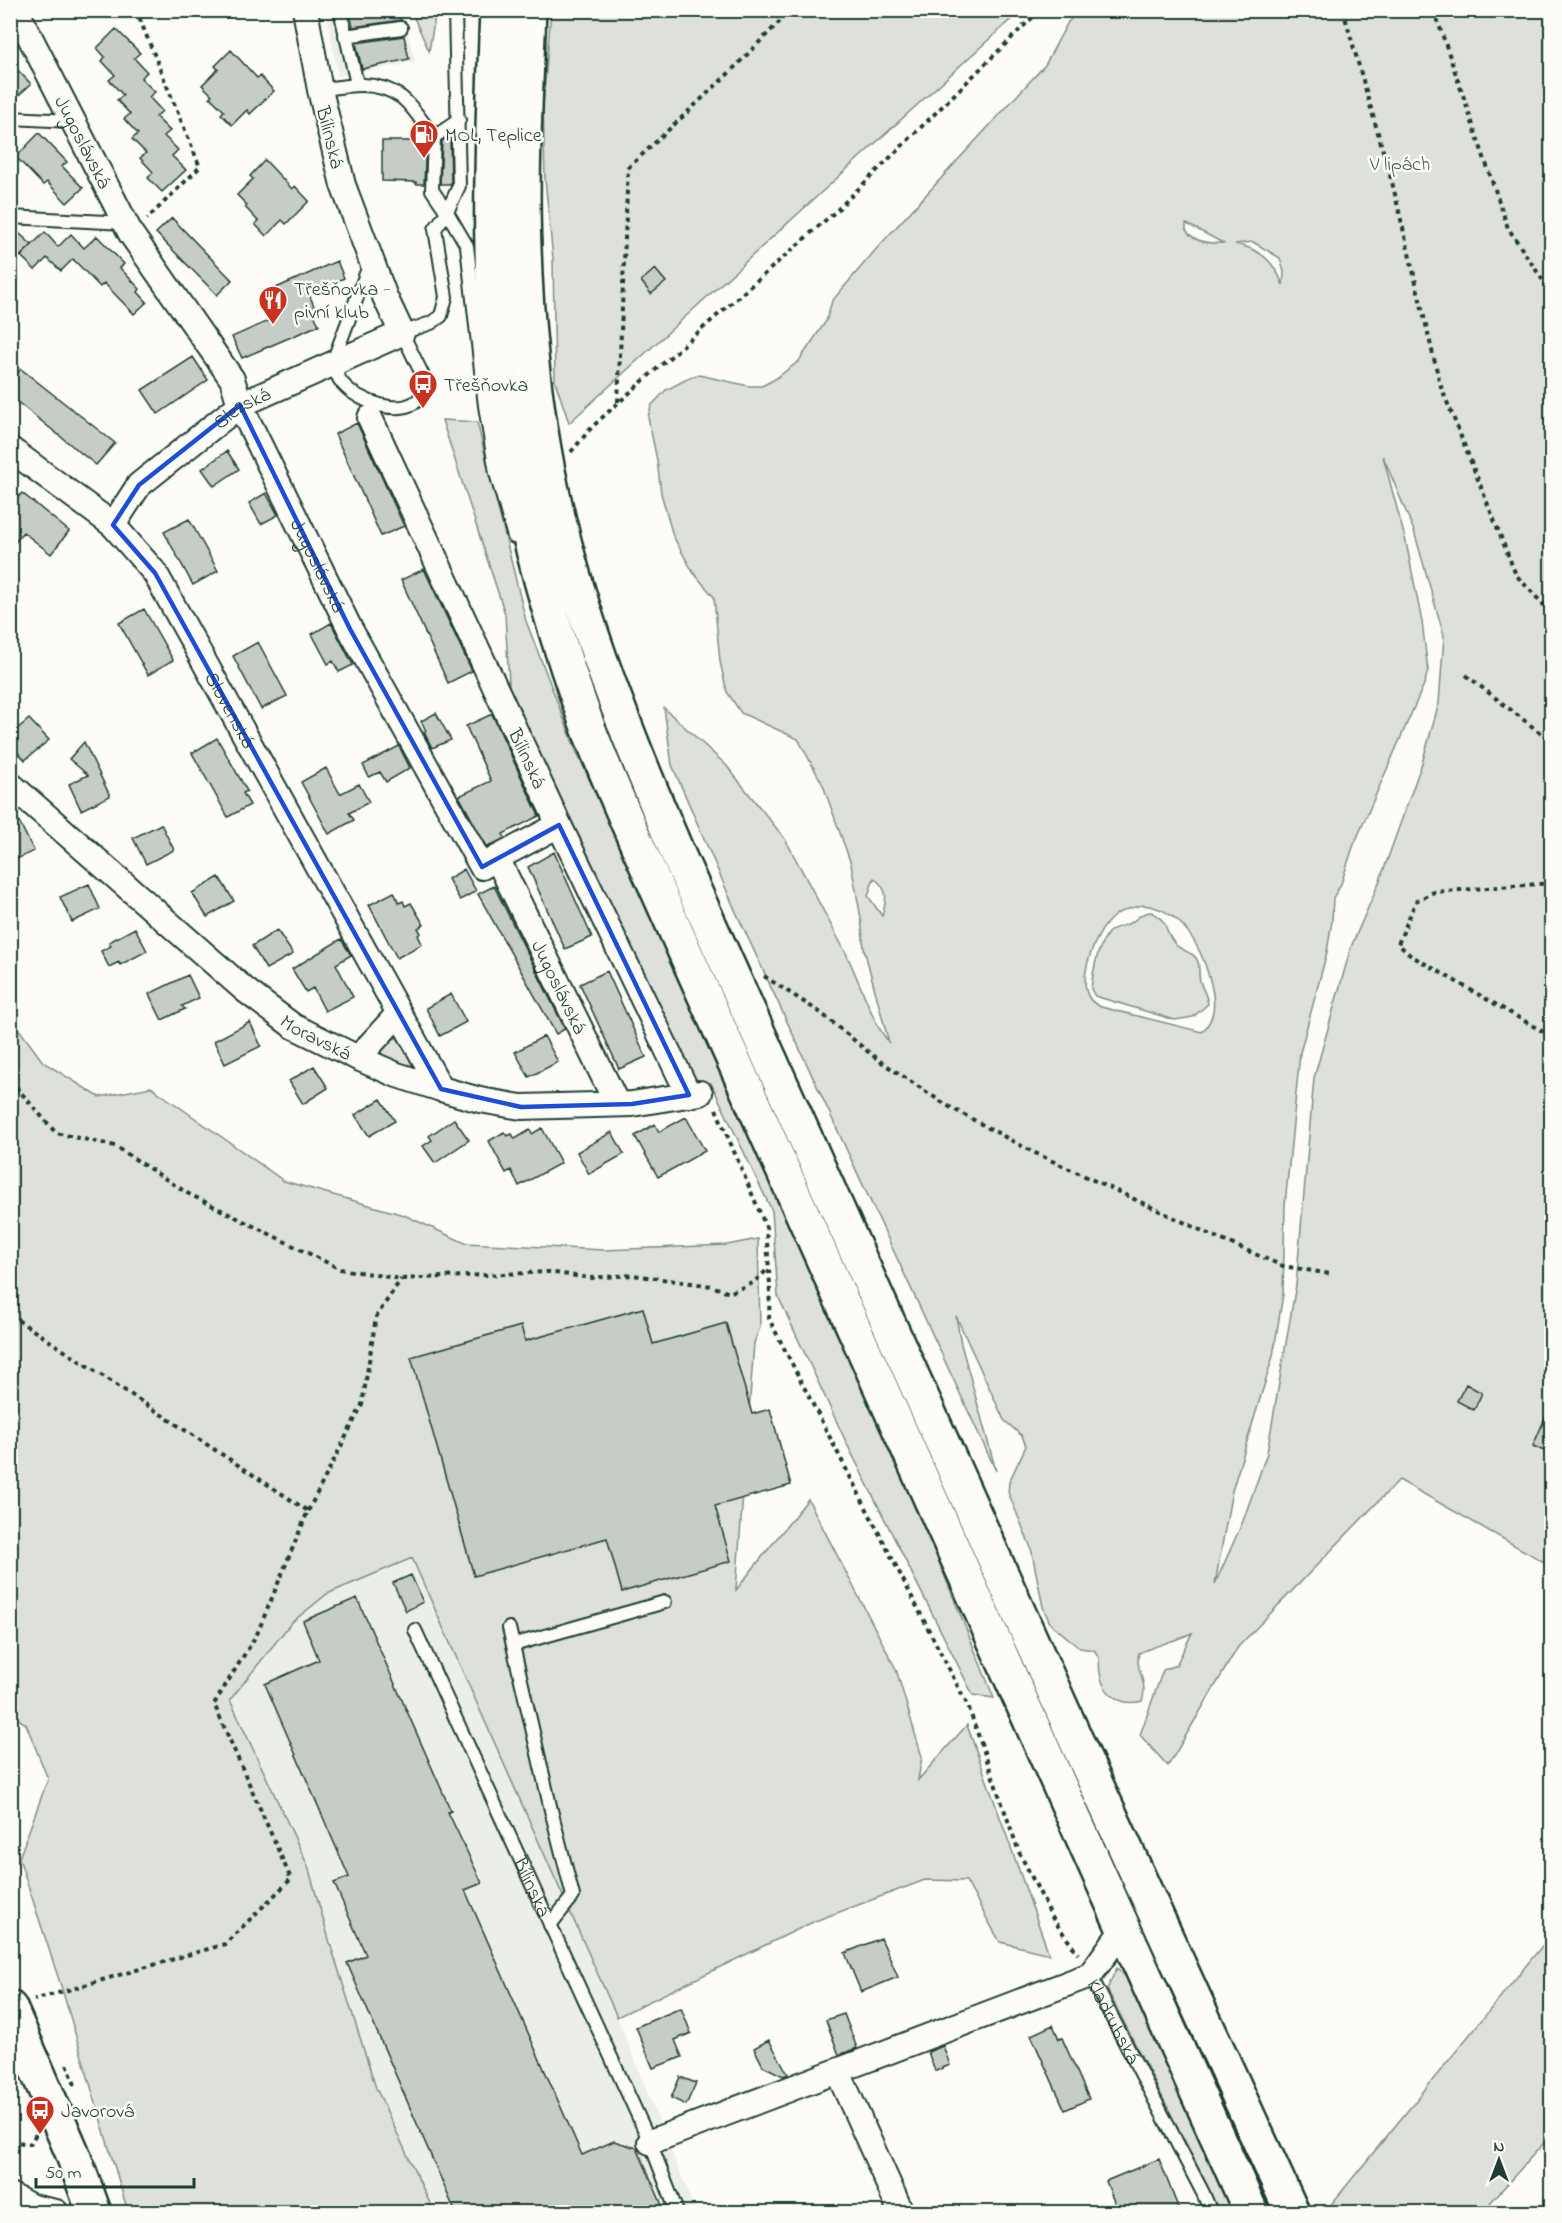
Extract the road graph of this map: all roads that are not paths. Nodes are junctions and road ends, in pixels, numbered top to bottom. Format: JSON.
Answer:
{"nodes":[{"id":1,"x":305,"y":10,"type":"edge"},
{"id":2,"x":340,"y":10,"type":"edge"},
{"id":3,"x":455,"y":10,"type":"edge"},
{"id":4,"x":497,"y":10,"type":"edge"},
{"id":5,"x":529,"y":10,"type":"edge"},
{"id":6,"x":15,"y":15,"type":"edge"},
{"id":7,"x":401,"y":28,"type":"dead end"},
{"id":8,"x":345,"y":36,"type":"junction"},
{"id":9,"x":357,"y":84,"type":"junction"},
{"id":10,"x":320,"y":90,"type":"junction"},
{"id":11,"x":10,"y":118,"type":"edge"},
{"id":12,"x":459,"y":120,"type":"junction"},
{"id":13,"x":72,"y":121,"type":"junction"},
{"id":14,"x":434,"y":137,"type":"junction"},
{"id":15,"x":447,"y":212,"type":"junction"},
{"id":16,"x":10,"y":217,"type":"edge"},
{"id":17,"x":128,"y":228,"type":"junction"},
{"id":18,"x":372,"y":259,"type":"junction"},
{"id":19,"x":402,"y":333,"type":"junction"},
{"id":20,"x":332,"y":364,"type":"junction"},
{"id":21,"x":240,"y":405,"type":"junction"},
{"id":22,"x":370,"y":418,"type":"dead end"},
{"id":23,"x":14,"y":458,"type":"edge"},
{"id":24,"x":113,"y":525,"type":"junction"},
{"id":25,"x":516,"y":547,"type":"dead end"},
{"id":26,"x":556,"y":672,"type":"dead end"},
{"id":27,"x":589,"y":730,"type":"junction"},
{"id":28,"x":10,"y":784,"type":"edge"},
{"id":29,"x":559,"y":825,"type":"junction"},
{"id":30,"x":497,"y":858,"type":"junction"},
{"id":31,"x":399,"y":1013,"type":"junction"},
{"id":32,"x":358,"y":1058,"type":"junction"},
{"id":33,"x":441,"y":1089,"type":"junction"},
{"id":34,"x":694,"y":1094,"type":"joint"},
{"id":35,"x":617,"y":1104,"type":"junction"},
{"id":36,"x":665,"y":1602,"type":"dead end"},
{"id":37,"x":509,"y":1628,"type":"dead end"},
{"id":38,"x":415,"y":1630,"type":"dead end"},
{"id":39,"x":513,"y":1645,"type":"junction"},
{"id":40,"x":550,"y":1925,"type":"junction"},
{"id":41,"x":1124,"y":1928,"type":"junction"},
{"id":42,"x":1090,"y":1975,"type":"junction"},
{"id":43,"x":22,"y":2004,"type":"edge"},
{"id":44,"x":838,"y":2072,"type":"junction"},
{"id":45,"x":650,"y":2142,"type":"junction"},
{"id":46,"x":10,"y":2195,"type":"edge"},
{"id":47,"x":86,"y":2211,"type":"edge"},
{"id":48,"x":56,"y":2212,"type":"edge"},
{"id":49,"x":677,"y":2212,"type":"edge"},
{"id":50,"x":901,"y":2212,"type":"edge"},
{"id":51,"x":1211,"y":2212,"type":"edge"},
{"id":52,"x":1251,"y":2212,"type":"edge"},
{"id":53,"x":1292,"y":2212,"type":"edge"}],
"edges":[{"from":1,"to":10,"type":"street","name":"Bílinská"},
{"from":2,"to":8,"type":"lane"},
{"from":3,"to":12,"type":"lane"},
{"from":4,"to":27,"type":"main road"},
{"from":5,"to":53,"type":"main road"},
{"from":6,"to":13,"type":"street","name":"Jugoslávská"},
{"from":7,"to":8,"type":"lane"},
{"from":8,"to":9,"type":"lane"},
{"from":9,"to":10,"type":"lane"},
{"from":9,"to":14,"type":"lane"},
{"from":10,"to":18,"type":"street","name":"Bílinská"},
{"from":11,"to":13,"type":"lane"},
{"from":12,"to":14,"type":"lane"},
{"from":12,"to":15,"type":"lane"},
{"from":13,"to":17,"type":"street","name":"Jugoslávská"},
{"from":14,"to":15,"type":"lane"},
{"from":15,"to":19,"type":"lane"},
{"from":15,"to":25,"type":"lane"},
{"from":16,"to":17,"type":"lane"},
{"from":17,"to":21,"type":"street","name":"Jugoslávská"},
{"from":18,"to":19,"type":"street","name":"Bílinská"},
{"from":18,"to":20,"type":"lane"},
{"from":19,"to":20,"type":"street","name":"Slezská"},
{"from":19,"to":20,"type":"lane","name":"Bílinská"},
{"from":20,"to":21,"type":"street","name":"Slezská"},
{"from":21,"to":24,"type":"street","name":"Slezská"},
{"from":21,"to":30,"type":"street","name":"Jugoslávská"},
{"from":22,"to":29,"type":"street","name":"Bílinská"},
{"from":23,"to":24,"type":"street","name":"Slovenská"},
{"from":24,"to":31,"type":"street","name":"Slovenská"},
{"from":26,"to":27,"type":"lane"},
{"from":27,"to":41,"type":"main road"},
{"from":28,"to":32,"type":"street","name":"Moravská"},
{"from":29,"to":30,"type":"street"},
{"from":29,"to":34,"type":"street","name":"Bílinská"},
{"from":30,"to":35,"type":"street","name":"Jugoslávská"},
{"from":31,"to":32,"type":"street"},
{"from":31,"to":33,"type":"street","name":"Slovenská"},
{"from":32,"to":33,"type":"street","name":"Moravská"},
{"from":33,"to":35,"type":"street","name":"Moravská"},
{"from":34,"to":35,"type":"street","name":"Moravská"},
{"from":36,"to":39,"type":"lane"},
{"from":37,"to":39,"type":"lane"},
{"from":38,"to":40,"type":"lane","name":"Bílinská"},
{"from":39,"to":40,"type":"lane"},
{"from":40,"to":45,"type":"lane","name":"Bílinská"},
{"from":41,"to":42,"type":"street"},
{"from":41,"to":52,"type":"main road"},
{"from":42,"to":44,"type":"street","name":"Kladrubská"},
{"from":42,"to":51,"type":"lane","name":"Kladrubská"},
{"from":43,"to":47,"type":"main road"},
{"from":44,"to":45,"type":"street","name":"Kladrubská"},
{"from":44,"to":50,"type":"street"},
{"from":45,"to":49,"type":"lane"},
{"from":46,"to":48,"type":"street"}]}
